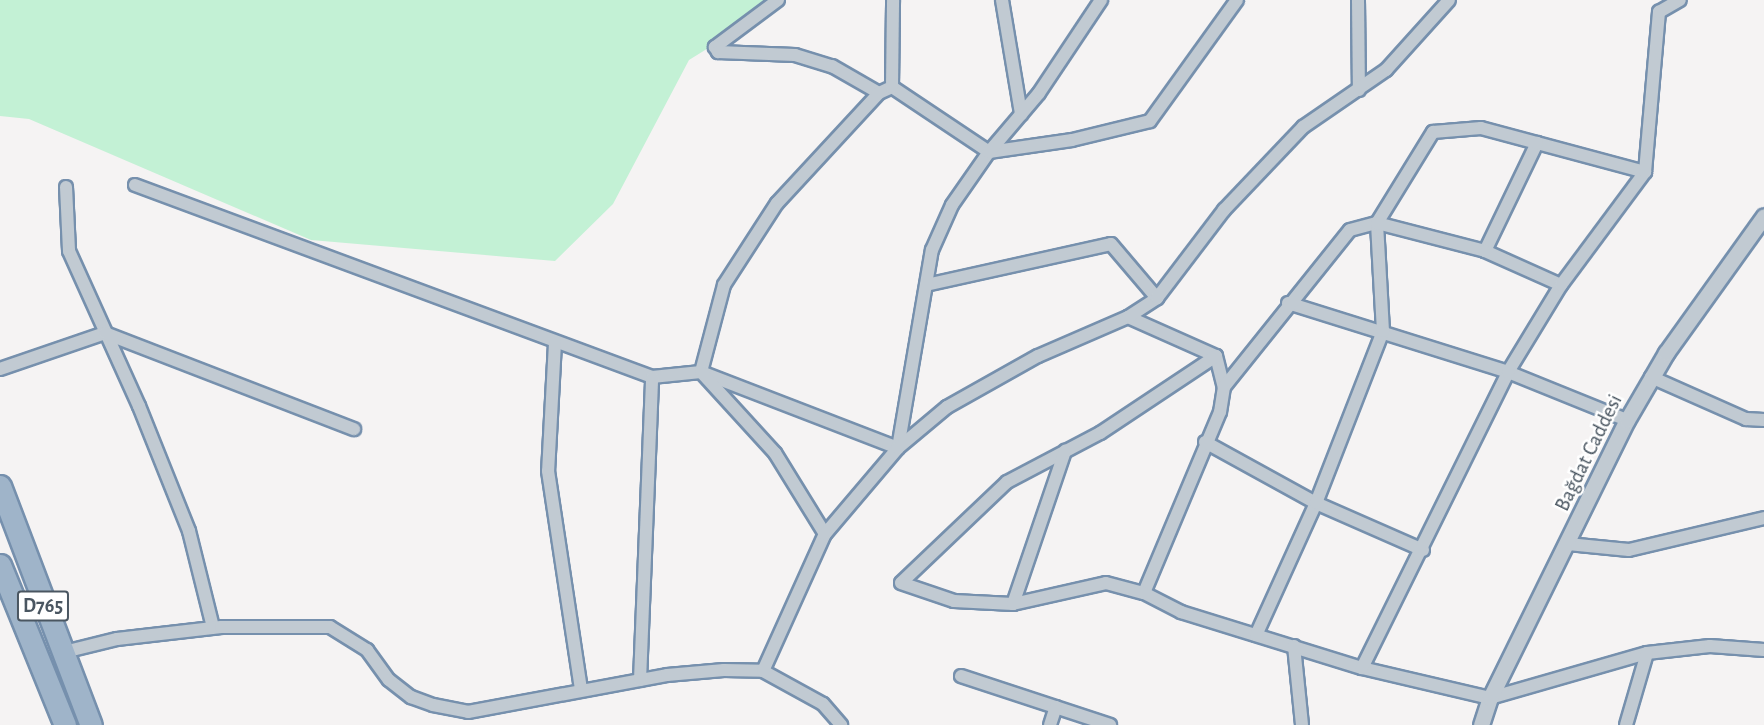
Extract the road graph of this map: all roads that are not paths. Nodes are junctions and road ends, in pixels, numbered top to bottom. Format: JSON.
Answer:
{"nodes":[{"id":1,"x":778,"y":0,"type":"edge"},
{"id":2,"x":893,"y":0,"type":"edge"},
{"id":3,"x":1002,"y":0,"type":"edge"},
{"id":4,"x":1101,"y":0,"type":"edge"},
{"id":5,"x":1237,"y":0,"type":"edge"},
{"id":6,"x":1358,"y":0,"type":"edge"},
{"id":7,"x":1449,"y":0,"type":"edge"},
{"id":8,"x":1680,"y":0,"type":"edge"},
{"id":9,"x":892,"y":87,"type":"junction"},
{"id":10,"x":1359,"y":90,"type":"junction"},
{"id":11,"x":879,"y":93,"type":"junction"},
{"id":12,"x":1021,"y":114,"type":"junction"},
{"id":13,"x":1537,"y":143,"type":"junction"},
{"id":14,"x":989,"y":152,"type":"junction"},
{"id":15,"x":1645,"y":172,"type":"junction"},
{"id":16,"x":135,"y":185,"type":"dead end"},
{"id":17,"x":66,"y":187,"type":"dead end"},
{"id":18,"x":1764,"y":216,"type":"edge"},
{"id":19,"x":1377,"y":223,"type":"junction"},
{"id":20,"x":1485,"y":251,"type":"junction"},
{"id":21,"x":926,"y":285,"type":"junction"},
{"id":22,"x":1561,"y":285,"type":"junction"},
{"id":23,"x":1157,"y":298,"type":"junction"},
{"id":24,"x":1288,"y":303,"type":"junction"},
{"id":25,"x":1128,"y":317,"type":"junction"},
{"id":26,"x":1383,"y":331,"type":"junction"},
{"id":27,"x":105,"y":333,"type":"junction"},
{"id":28,"x":555,"y":343,"type":"junction"},
{"id":29,"x":1216,"y":356,"type":"junction"},
{"id":30,"x":0,"y":369,"type":"edge"},
{"id":31,"x":701,"y":372,"type":"junction"},
{"id":32,"x":1508,"y":372,"type":"junction"},
{"id":33,"x":652,"y":377,"type":"junction"},
{"id":34,"x":1651,"y":377,"type":"junction"},
{"id":35,"x":1224,"y":387,"type":"junction"},
{"id":36,"x":1626,"y":420,"type":"junction"},
{"id":37,"x":1764,"y":420,"type":"edge"},
{"id":38,"x":354,"y":429,"type":"dead end"},
{"id":39,"x":1205,"y":442,"type":"junction"},
{"id":40,"x":898,"y":448,"type":"junction"},
{"id":41,"x":1065,"y":451,"type":"junction"},
{"id":42,"x":0,"y":486,"type":"edge"},
{"id":43,"x":1316,"y":503,"type":"junction"},
{"id":44,"x":1764,"y":518,"type":"edge"},
{"id":45,"x":825,"y":534,"type":"junction"},
{"id":46,"x":1568,"y":544,"type":"junction"},
{"id":47,"x":1423,"y":550,"type":"junction"},
{"id":48,"x":0,"y":565,"type":"edge"},
{"id":49,"x":1144,"y":593,"type":"junction"},
{"id":50,"x":1013,"y":604,"type":"junction"},
{"id":51,"x":213,"y":627,"type":"junction"},
{"id":52,"x":1256,"y":635,"type":"junction"},
{"id":53,"x":1294,"y":646,"type":"junction"},
{"id":54,"x":1764,"y":651,"type":"edge"},
{"id":55,"x":60,"y":653,"type":"junction"},
{"id":56,"x":1647,"y":653,"type":"junction"},
{"id":57,"x":1362,"y":668,"type":"junction"},
{"id":58,"x":763,"y":671,"type":"junction"},
{"id":59,"x":961,"y":676,"type":"dead end"},
{"id":60,"x":639,"y":680,"type":"junction"},
{"id":61,"x":581,"y":689,"type":"junction"},
{"id":62,"x":1490,"y":698,"type":"junction"},
{"id":63,"x":1056,"y":707,"type":"junction"},
{"id":64,"x":65,"y":725,"type":"edge"},
{"id":65,"x":91,"y":725,"type":"edge"},
{"id":66,"x":842,"y":725,"type":"edge"},
{"id":67,"x":1050,"y":725,"type":"edge"},
{"id":68,"x":1110,"y":725,"type":"edge"},
{"id":69,"x":1302,"y":725,"type":"edge"},
{"id":70,"x":1481,"y":725,"type":"edge"},
{"id":71,"x":1626,"y":725,"type":"edge"}],
"edges":[{"from":1,"to":11,"type":"street"},
{"from":2,"to":9,"type":"street"},
{"from":3,"to":12,"type":"street"},
{"from":4,"to":12,"type":"street"},
{"from":5,"to":14,"type":"street"},
{"from":6,"to":10,"type":"street"},
{"from":7,"to":10,"type":"street"},
{"from":8,"to":15,"type":"street"},
{"from":9,"to":11,"type":"street"},
{"from":9,"to":14,"type":"street"},
{"from":10,"to":23,"type":"street"},
{"from":11,"to":31,"type":"street"},
{"from":12,"to":14,"type":"street"},
{"from":13,"to":15,"type":"street"},
{"from":13,"to":19,"type":"street"},
{"from":13,"to":20,"type":"street"},
{"from":14,"to":21,"type":"street"},
{"from":15,"to":22,"type":"street"},
{"from":16,"to":28,"type":"street"},
{"from":17,"to":27,"type":"street"},
{"from":18,"to":34,"type":"street","name":"Bağdat Caddesi"},
{"from":19,"to":20,"type":"street"},
{"from":19,"to":24,"type":"street"},
{"from":19,"to":26,"type":"street"},
{"from":20,"to":22,"type":"street"},
{"from":21,"to":23,"type":"street"},
{"from":21,"to":40,"type":"street"},
{"from":22,"to":32,"type":"street"},
{"from":23,"to":25,"type":"street"},
{"from":24,"to":26,"type":"street"},
{"from":24,"to":35,"type":"street"},
{"from":25,"to":29,"type":"street"},
{"from":25,"to":40,"type":"street"},
{"from":26,"to":32,"type":"street"},
{"from":26,"to":43,"type":"street"},
{"from":27,"to":30,"type":"street"},
{"from":27,"to":38,"type":"street"},
{"from":27,"to":51,"type":"street"},
{"from":28,"to":33,"type":"street"},
{"from":28,"to":61,"type":"street"},
{"from":29,"to":35,"type":"street"},
{"from":29,"to":41,"type":"street"},
{"from":31,"to":33,"type":"street"},
{"from":31,"to":40,"type":"street"},
{"from":31,"to":45,"type":"street"},
{"from":32,"to":36,"type":"street"},
{"from":32,"to":47,"type":"street"},
{"from":33,"to":60,"type":"street"},
{"from":34,"to":36,"type":"street","name":"Bağdat Caddesi"},
{"from":34,"to":37,"type":"street"},
{"from":35,"to":39,"type":"street"},
{"from":36,"to":46,"type":"street","name":"Bağdat Caddesi"},
{"from":39,"to":43,"type":"street"},
{"from":39,"to":49,"type":"street"},
{"from":40,"to":45,"type":"street"},
{"from":41,"to":50,"type":"street"},
{"from":41,"to":50,"type":"street"},
{"from":42,"to":55,"type":"highway","number":"D765"},
{"from":43,"to":47,"type":"street"},
{"from":43,"to":52,"type":"street"},
{"from":44,"to":46,"type":"street"},
{"from":45,"to":58,"type":"street"},
{"from":46,"to":62,"type":"street","name":"Bağdat Caddesi"},
{"from":47,"to":57,"type":"street"},
{"from":48,"to":64,"type":"highway","number":"D765"},
{"from":49,"to":50,"type":"street"},
{"from":49,"to":52,"type":"street"},
{"from":51,"to":55,"type":"street"},
{"from":51,"to":61,"type":"street"},
{"from":52,"to":53,"type":"street"},
{"from":53,"to":57,"type":"street"},
{"from":53,"to":69,"type":"street"},
{"from":54,"to":56,"type":"street"},
{"from":55,"to":65,"type":"highway","number":"D765"},
{"from":56,"to":62,"type":"street"},
{"from":56,"to":71,"type":"street"},
{"from":57,"to":62,"type":"street"},
{"from":58,"to":60,"type":"street"},
{"from":58,"to":66,"type":"street"},
{"from":59,"to":63,"type":"street"},
{"from":60,"to":61,"type":"street"},
{"from":62,"to":70,"type":"street","name":"Bağdat Caddesi"},
{"from":63,"to":67,"type":"street"},
{"from":63,"to":68,"type":"street"}]}
